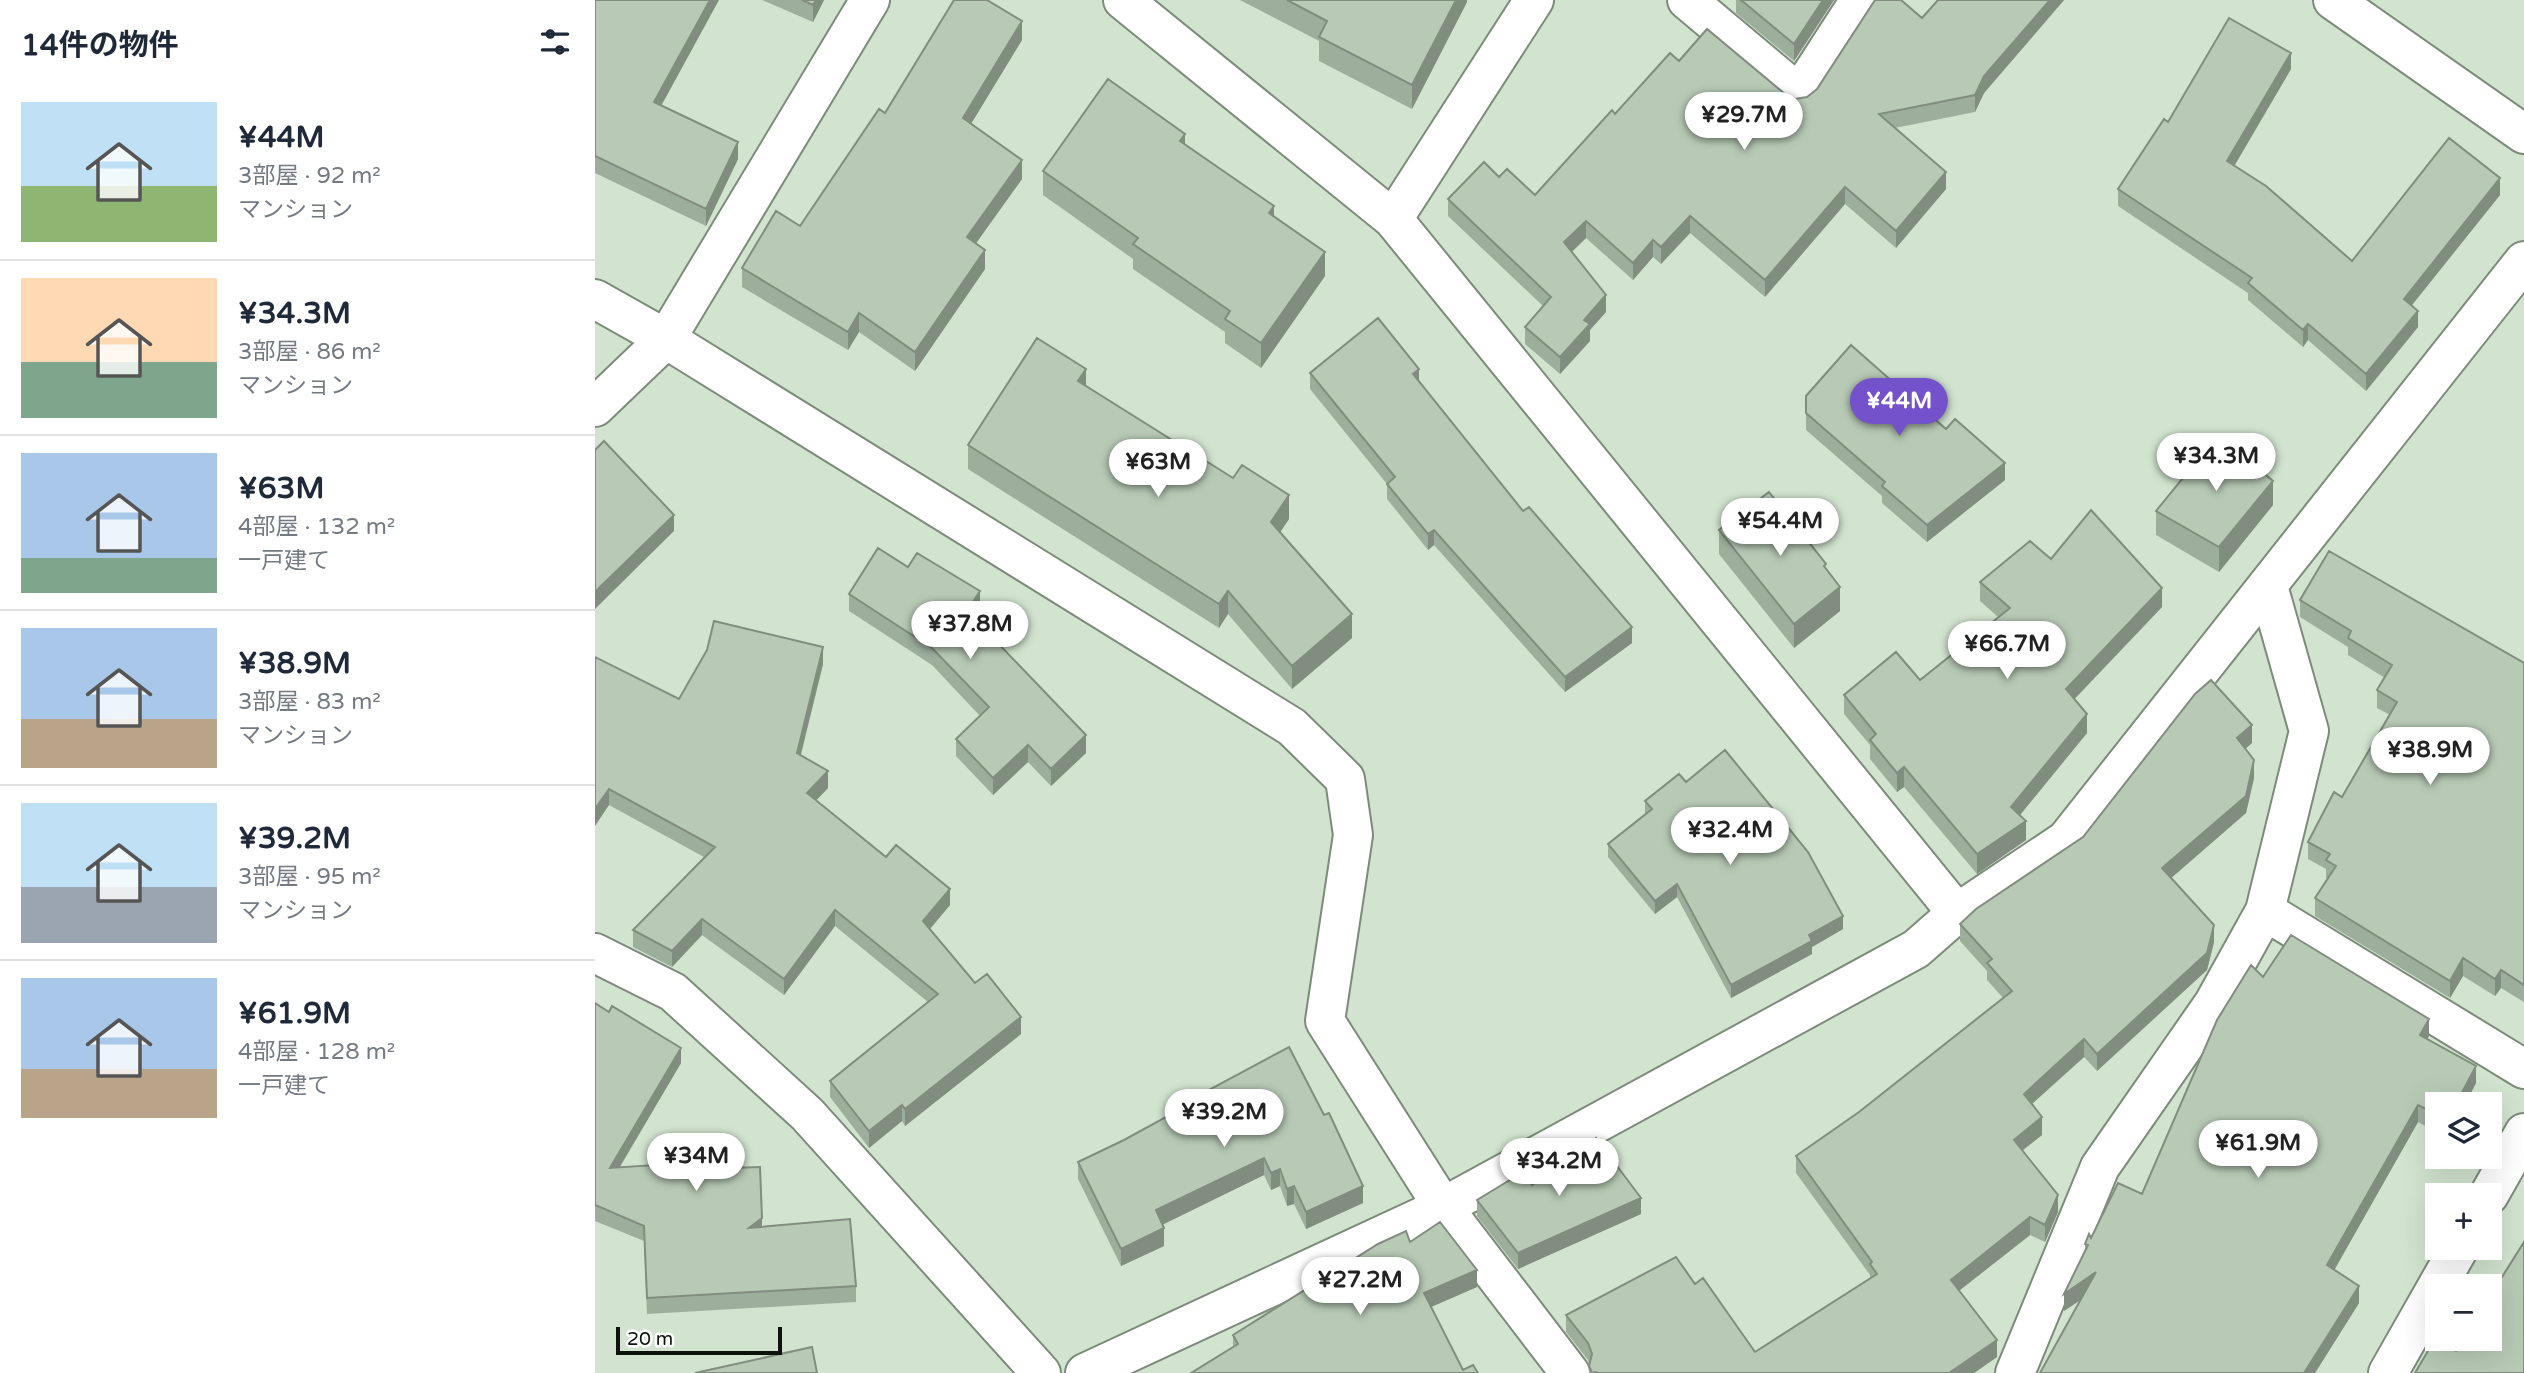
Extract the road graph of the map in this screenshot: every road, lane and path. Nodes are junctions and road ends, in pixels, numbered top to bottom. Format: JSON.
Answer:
{"nodes":[{"id":1,"x":870,"y":0,"type":"edge"},
{"id":2,"x":1123,"y":0,"type":"edge"},
{"id":3,"x":1534,"y":0,"type":"edge"},
{"id":4,"x":1687,"y":0,"type":"edge"},
{"id":5,"x":1860,"y":0,"type":"edge"},
{"id":6,"x":2333,"y":0,"type":"edge"},
{"id":7,"x":2524,"y":134,"type":"edge"},
{"id":8,"x":1394,"y":219,"type":"junction"},
{"id":9,"x":2524,"y":261,"type":"edge"},
{"id":10,"x":595,"y":299,"type":"edge"},
{"id":11,"x":666,"y":339,"type":"junction"},
{"id":12,"x":595,"y":407,"type":"edge"},
{"id":13,"x":2268,"y":586,"type":"junction"},
{"id":14,"x":2265,"y":911,"type":"junction"},
{"id":15,"x":1957,"y":912,"type":"junction"},
{"id":16,"x":595,"y":953,"type":"edge"},
{"id":17,"x":2524,"y":1069,"type":"edge"},
{"id":18,"x":2524,"y":1133,"type":"edge"},
{"id":19,"x":2496,"y":1183,"type":"edge"},
{"id":20,"x":1443,"y":1207,"type":"junction"},
{"id":21,"x":2452,"y":1260,"type":"edge"},
{"id":22,"x":1041,"y":1373,"type":"edge"},
{"id":23,"x":1085,"y":1373,"type":"edge"},
{"id":24,"x":1570,"y":1373,"type":"edge"},
{"id":25,"x":2015,"y":1373,"type":"edge"},
{"id":26,"x":2388,"y":1373,"type":"edge"}],
"edges":[{"from":1,"to":11,"type":"street"},
{"from":2,"to":8,"type":"street"},
{"from":3,"to":8,"type":"street"},
{"from":4,"to":5,"type":"street"},
{"from":6,"to":7,"type":"street"},
{"from":8,"to":15,"type":"street"},
{"from":9,"to":13,"type":"street"},
{"from":10,"to":11,"type":"street"},
{"from":11,"to":12,"type":"street"},
{"from":11,"to":20,"type":"street"},
{"from":13,"to":14,"type":"street"},
{"from":13,"to":15,"type":"street"},
{"from":14,"to":17,"type":"street"},
{"from":14,"to":25,"type":"street"},
{"from":15,"to":20,"type":"street"},
{"from":16,"to":22,"type":"street"},
{"from":18,"to":19,"type":"street"},
{"from":20,"to":23,"type":"street"},
{"from":20,"to":24,"type":"street"},
{"from":21,"to":26,"type":"street"}]}
